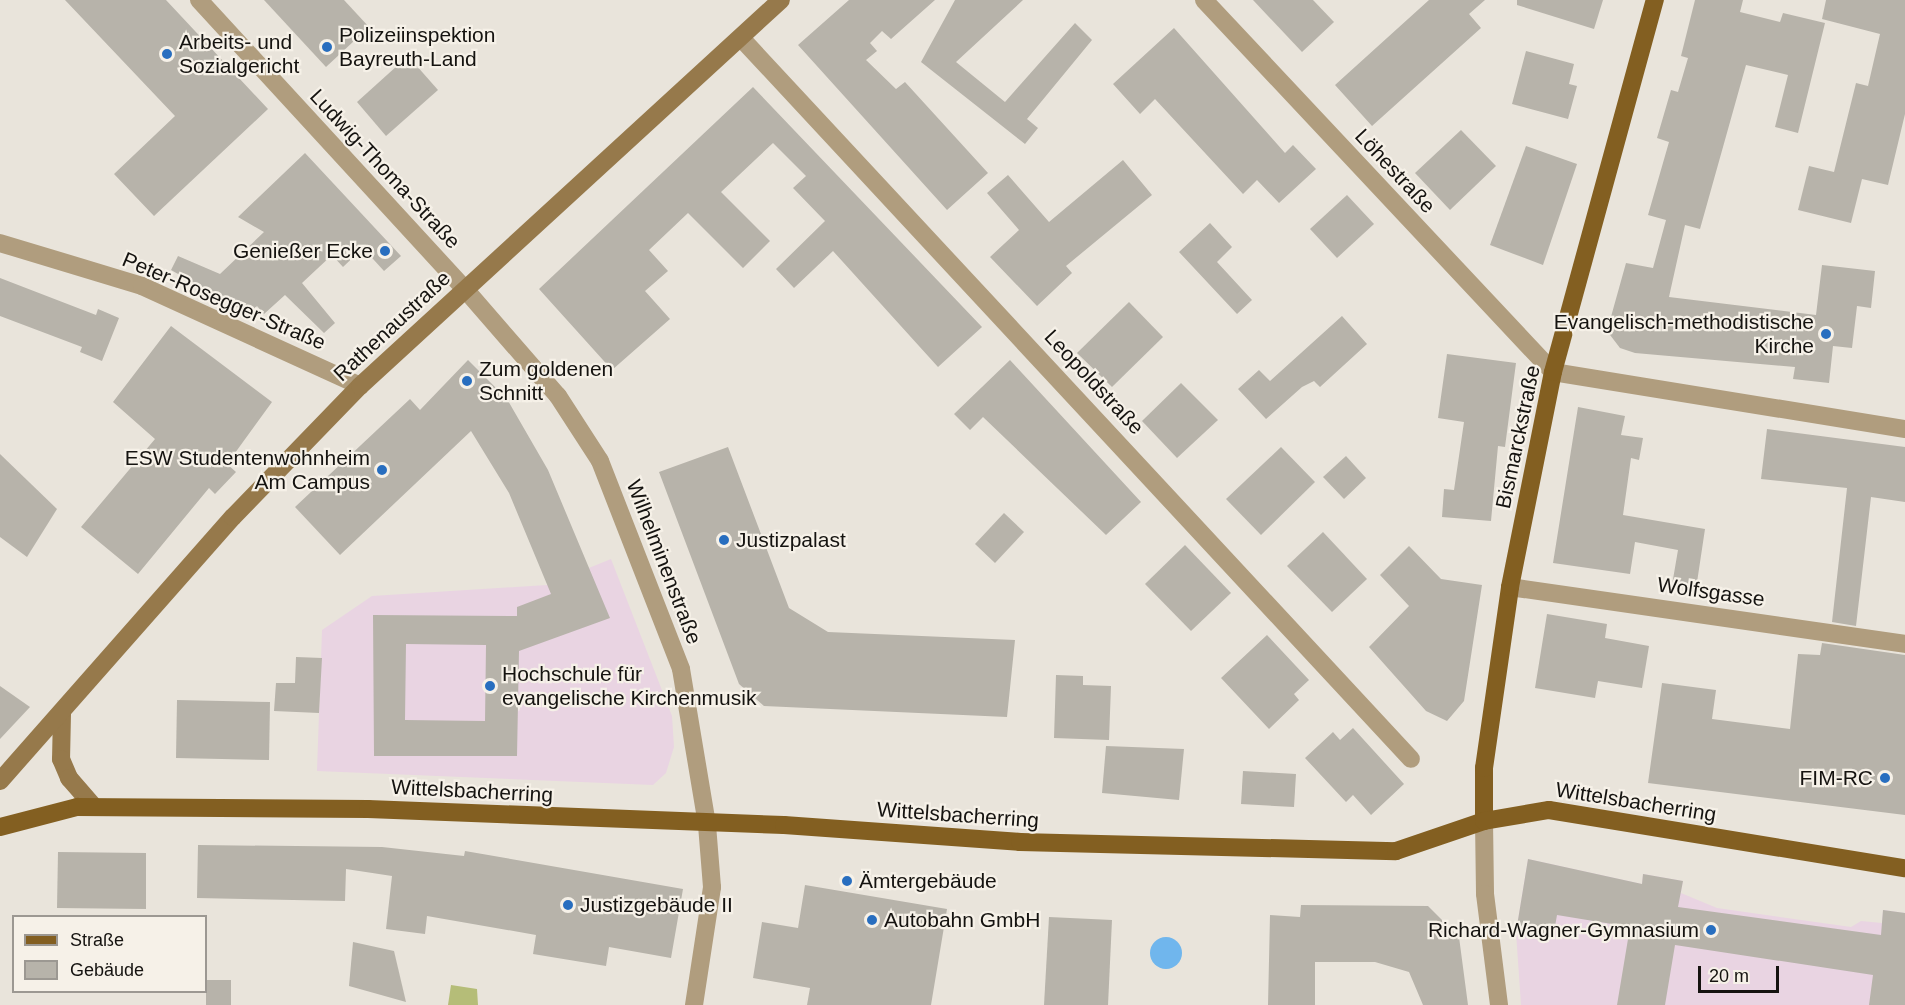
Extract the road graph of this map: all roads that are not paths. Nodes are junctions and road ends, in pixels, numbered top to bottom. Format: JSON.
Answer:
{"nodes":[{"id":1,"x":199,"y":0,"type":"edge"},
{"id":2,"x":781,"y":0,"type":"edge"},
{"id":3,"x":1204,"y":0,"type":"edge"},
{"id":4,"x":1655,"y":0,"type":"edge"},
{"id":5,"x":741,"y":38,"type":"junction"},
{"id":6,"x":0,"y":243,"type":"edge"},
{"id":7,"x":464,"y":288,"type":"junction"},
{"id":8,"x":1553,"y":372,"type":"junction"},
{"id":9,"x":360,"y":386,"type":"junction"},
{"id":10,"x":1905,"y":429,"type":"edge"},
{"id":11,"x":1510,"y":587,"type":"junction"},
{"id":12,"x":1905,"y":644,"type":"edge"},
{"id":13,"x":62,"y":713,"type":"junction"},
{"id":14,"x":1411,"y":759,"type":"dead end"},
{"id":15,"x":0,"y":782,"type":"edge"},
{"id":16,"x":94,"y":807,"type":"junction"},
{"id":17,"x":1484,"y":821,"type":"junction"},
{"id":18,"x":708,"y":825,"type":"junction"},
{"id":19,"x":0,"y":827,"type":"edge"},
{"id":20,"x":1905,"y":868,"type":"edge"},
{"id":21,"x":694,"y":1005,"type":"edge"},
{"id":22,"x":1499,"y":1005,"type":"edge"}],
"edges":[{"from":1,"to":7,"type":"street","name":"Ludwig-Thoma-Straße"},
{"from":2,"to":5,"type":"main road","name":"Rathenaustraße"},
{"from":3,"to":8,"type":"street","name":"Löhestraße"},
{"from":4,"to":8,"type":"main road","name":"Bismarckstraße"},
{"from":5,"to":7,"type":"main road","name":"Rathenaustraße"},
{"from":5,"to":14,"type":"street","name":"Leopoldstraße"},
{"from":6,"to":9,"type":"street","name":"Peter-Rosegger-Straße"},
{"from":7,"to":9,"type":"main road","name":"Rathenaustraße"},
{"from":7,"to":18,"type":"street","name":"Wilhelminenstraße"},
{"from":8,"to":10,"type":"street"},
{"from":8,"to":11,"type":"main road","name":"Bismarckstraße"},
{"from":9,"to":13,"type":"main road","name":"Rathenaustraße"},
{"from":11,"to":12,"type":"street","name":"Wolfsgasse"},
{"from":11,"to":17,"type":"main road","name":"Bismarckstraße"},
{"from":13,"to":15,"type":"main road","name":"Rathenaustraße"},
{"from":13,"to":16,"type":"main road"},
{"from":16,"to":18,"type":"main road","name":"Wittelsbacherring"},
{"from":16,"to":19,"type":"main road","name":"Wittelsbacherring"},
{"from":17,"to":18,"type":"main road","name":"Wittelsbacherring"},
{"from":17,"to":20,"type":"main road","name":"Wittelsbacherring"},
{"from":17,"to":22,"type":"street"},
{"from":18,"to":21,"type":"street","name":"Wilhelminenstraße"}]}
